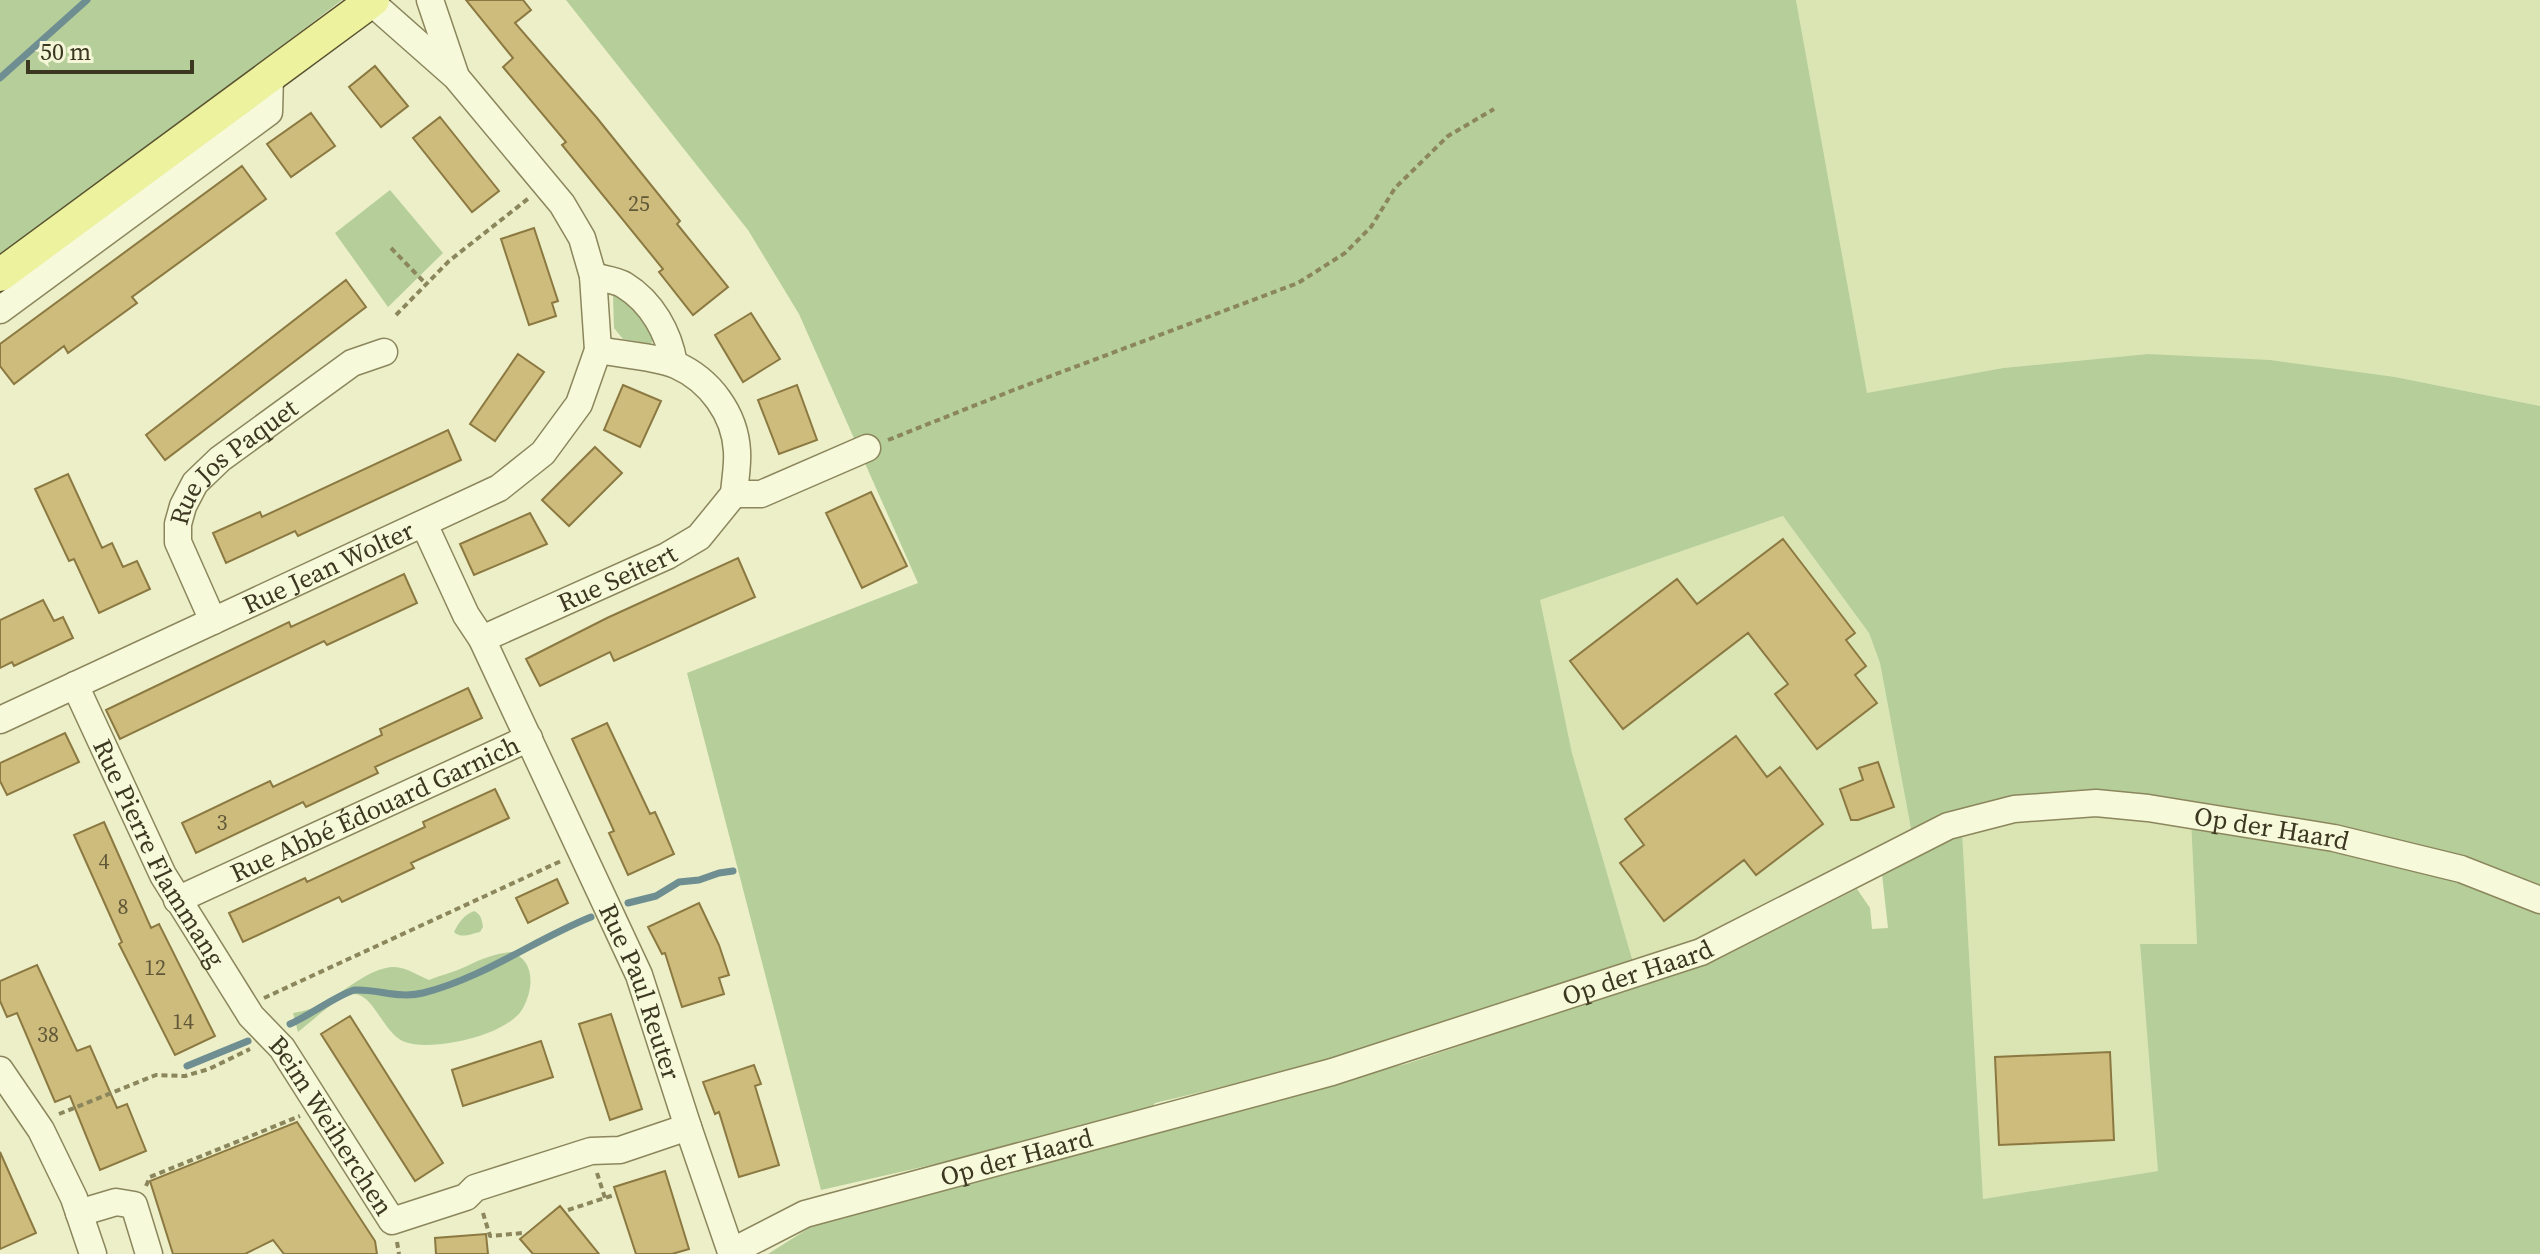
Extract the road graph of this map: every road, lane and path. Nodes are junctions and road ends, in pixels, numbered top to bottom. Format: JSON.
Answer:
{"nodes":[{"id":1,"x":430,"y":0,"type":"edge"},
{"id":2,"x":372,"y":1,"type":"edge"},
{"id":3,"x":270,"y":76,"type":"junction"},
{"id":4,"x":456,"y":77,"type":"junction"},
{"id":5,"x":1494,"y":109,"type":"dead end"},
{"id":6,"x":531,"y":196,"type":"dead end"},
{"id":7,"x":391,"y":248,"type":"dead end"},
{"id":8,"x":0,"y":275,"type":"edge"},
{"id":9,"x":593,"y":276,"type":"junction"},
{"id":10,"x":426,"y":284,"type":"junction"},
{"id":11,"x":0,"y":310,"type":"edge"},
{"id":12,"x":396,"y":315,"type":"dead end"},
{"id":13,"x":598,"y":350,"type":"junction"},
{"id":14,"x":384,"y":352,"type":"dead end"},
{"id":15,"x":674,"y":364,"type":"junction"},
{"id":16,"x":867,"y":448,"type":"joint"},
{"id":17,"x":734,"y":494,"type":"junction"},
{"id":18,"x":424,"y":524,"type":"junction"},
{"id":19,"x":213,"y":621,"type":"junction"},
{"id":20,"x":482,"y":639,"type":"junction"},
{"id":21,"x":75,"y":685,"type":"junction"},
{"id":22,"x":0,"y":720,"type":"edge"},
{"id":23,"x":529,"y":738,"type":"junction"},
{"id":24,"x":582,"y":851,"type":"junction"},
{"id":25,"x":177,"y":900,"type":"junction"},
{"id":26,"x":2540,"y":900,"type":"edge"},
{"id":27,"x":256,"y":1007,"type":"junction"},
{"id":28,"x":263,"y":1043,"type":"dead end"},
{"id":29,"x":0,"y":1070,"type":"edge"},
{"id":30,"x":320,"y":1107,"type":"junction"},
{"id":31,"x":50,"y":1118,"type":"dead end"},
{"id":32,"x":688,"y":1127,"type":"junction"},
{"id":33,"x":614,"y":1195,"type":"dead end"},
{"id":34,"x":134,"y":1205,"type":"junction"},
{"id":35,"x":568,"y":1210,"type":"dead end"},
{"id":36,"x":79,"y":1213,"type":"junction"},
{"id":37,"x":485,"y":1220,"type":"dead end"},
{"id":38,"x":523,"y":1233,"type":"dead end"},
{"id":39,"x":731,"y":1252,"type":"edge"},
{"id":40,"x":93,"y":1254,"type":"edge"},
{"id":41,"x":149,"y":1254,"type":"edge"}],
"edges":[{"from":1,"to":4,"type":"street","name":"Rue Jean Wolter"},
{"from":2,"to":3,"type":"main road"},
{"from":2,"to":4,"type":"street","name":"Rue Jean Wolter"},
{"from":3,"to":8,"type":"main road"},
{"from":3,"to":11,"type":"street"},
{"from":4,"to":9,"type":"street","name":"Rue Jean Wolter"},
{"from":5,"to":16,"type":"path"},
{"from":6,"to":10,"type":"path"},
{"from":7,"to":10,"type":"path"},
{"from":9,"to":13,"type":"street","name":"Rue Jean Wolter"},
{"from":9,"to":15,"type":"street"},
{"from":10,"to":12,"type":"path"},
{"from":13,"to":15,"type":"street"},
{"from":13,"to":18,"type":"street","name":"Rue Jean Wolter"},
{"from":14,"to":19,"type":"street","name":"Rue Jos Paquet"},
{"from":15,"to":17,"type":"street"},
{"from":16,"to":17,"type":"street"},
{"from":17,"to":20,"type":"street","name":"Rue Seitert"},
{"from":18,"to":19,"type":"street","name":"Rue Jean Wolter"},
{"from":18,"to":20,"type":"street","name":"Rue Abbé Édouard Garnich"},
{"from":19,"to":21,"type":"street","name":"Rue Jean Wolter"},
{"from":20,"to":23,"type":"street","name":"Rue Abbé Édouard Garnich"},
{"from":21,"to":22,"type":"street","name":"Rue Jean Wolter"},
{"from":21,"to":25,"type":"street","name":"Rue Pierre Flammang"},
{"from":23,"to":24,"type":"street","name":"Rue Paul Reuter"},
{"from":23,"to":25,"type":"street","name":"Rue Abbé Édouard Garnich"},
{"from":24,"to":27,"type":"path"},
{"from":24,"to":32,"type":"street","name":"Rue Paul Reuter"},
{"from":25,"to":27,"type":"street","name":"Rue Pierre Flammang"},
{"from":26,"to":39,"type":"street","name":"Op der Haard"},
{"from":27,"to":30,"type":"street","name":"Beim Weiherchen"},
{"from":28,"to":31,"type":"path"},
{"from":29,"to":36,"type":"street"},
{"from":30,"to":32,"type":"street","name":"Beim Weiherchen"},
{"from":30,"to":34,"type":"path"},
{"from":32,"to":39,"type":"street","name":"Rue Paul Reuter"},
{"from":33,"to":35,"type":"path"},
{"from":34,"to":36,"type":"street"},
{"from":34,"to":41,"type":"street"},
{"from":36,"to":40,"type":"street"},
{"from":37,"to":38,"type":"path"}]}
